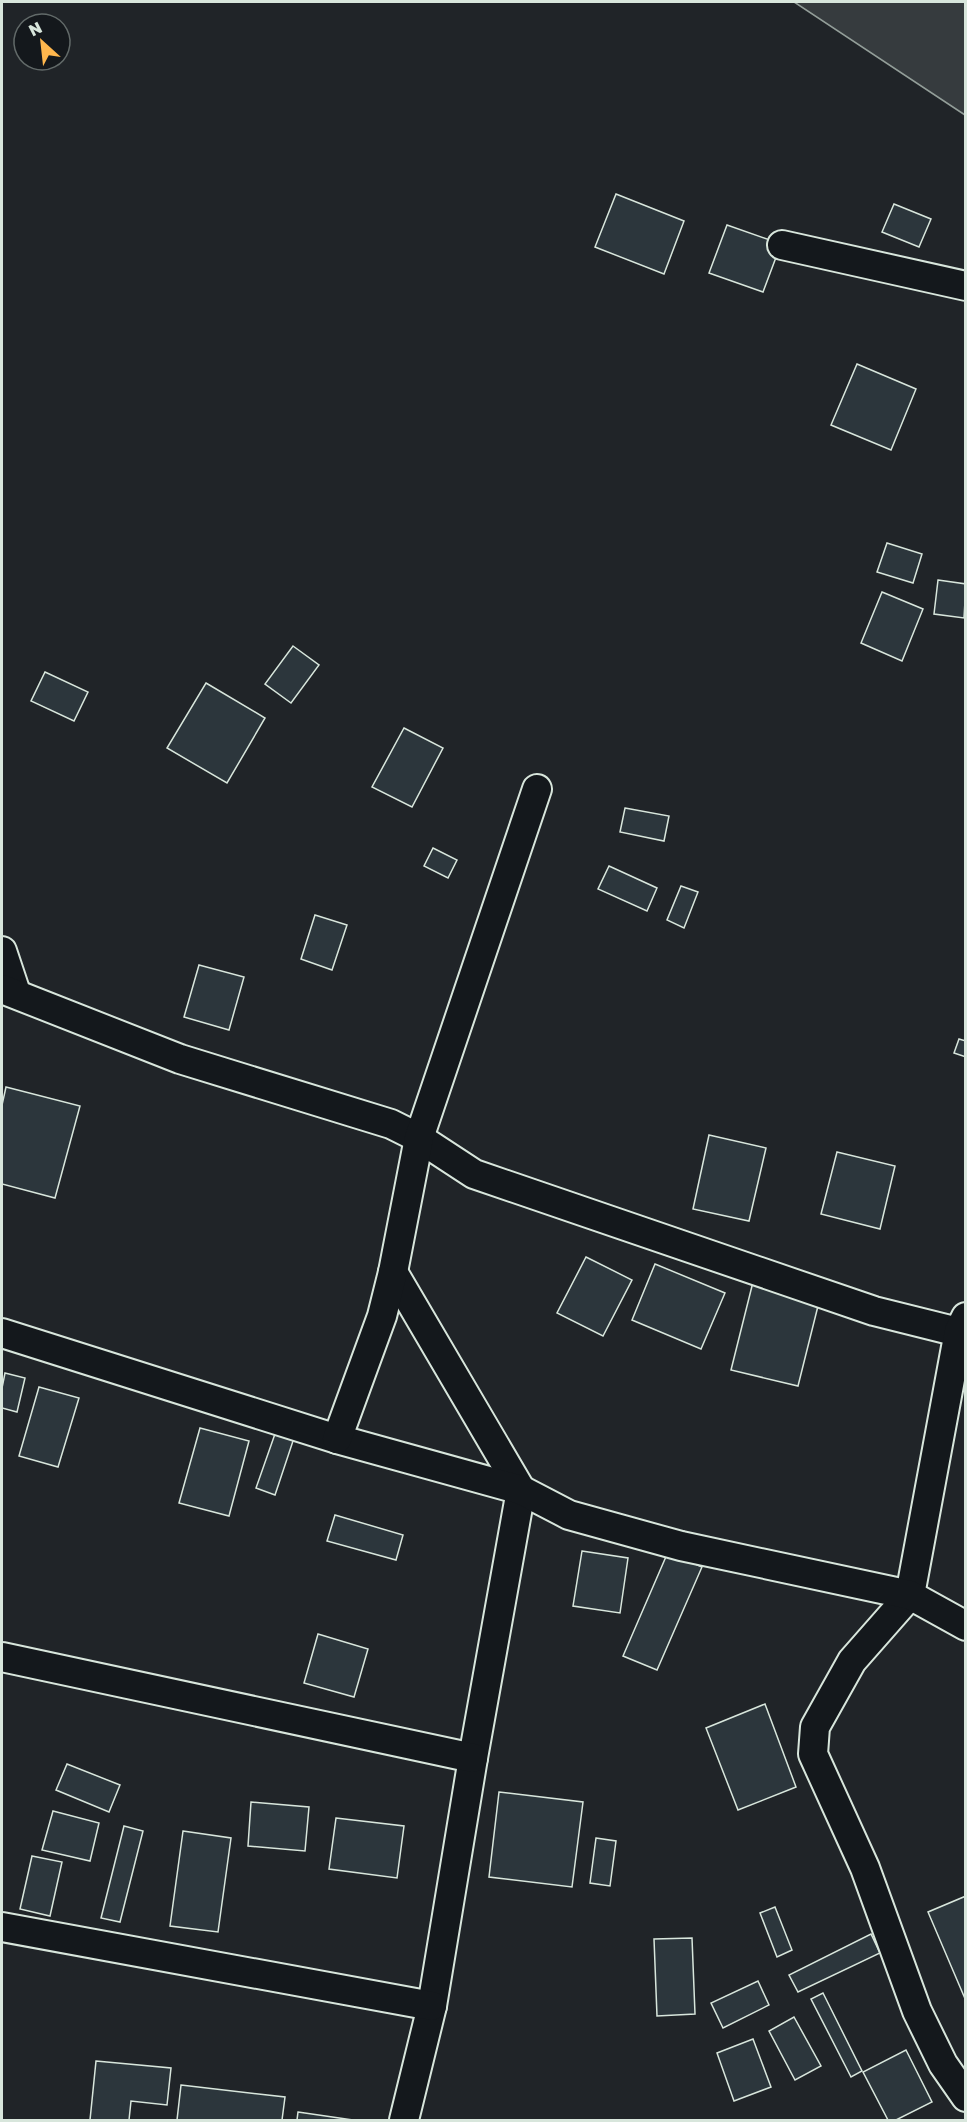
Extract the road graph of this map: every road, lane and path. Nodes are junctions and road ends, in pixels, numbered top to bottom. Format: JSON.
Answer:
{"nodes":[{"id":1,"x":782,"y":245,"type":"dead end"},
{"id":2,"x":966,"y":286,"type":"edge"},
{"id":3,"x":537,"y":789,"type":"dead end"},
{"id":4,"x":2,"y":951,"type":"edge"},
{"id":5,"x":9,"y":991,"type":"edge"},
{"id":6,"x":419,"y":1138,"type":"junction"},
{"id":7,"x":393,"y":1272,"type":"junction"},
{"id":8,"x":963,"y":1327,"type":"edge"},
{"id":9,"x":2,"y":1333,"type":"edge"},
{"id":10,"x":337,"y":1439,"type":"junction"},
{"id":11,"x":521,"y":1490,"type":"junction"},
{"id":12,"x":910,"y":1595,"type":"junction"},
{"id":13,"x":966,"y":1626,"type":"edge"},
{"id":14,"x":2,"y":1657,"type":"edge"},
{"id":15,"x":473,"y":1758,"type":"junction"},
{"id":16,"x":2,"y":1927,"type":"edge"},
{"id":17,"x":432,"y":2006,"type":"junction"},
{"id":18,"x":966,"y":2097,"type":"edge"},
{"id":19,"x":404,"y":2121,"type":"edge"}],
"edges":[{"from":1,"to":2,"type":"street"},
{"from":3,"to":6,"type":"street"},
{"from":4,"to":5,"type":"street"},
{"from":5,"to":6,"type":"street"},
{"from":6,"to":7,"type":"street"},
{"from":6,"to":8,"type":"street"},
{"from":7,"to":10,"type":"street"},
{"from":7,"to":11,"type":"street"},
{"from":8,"to":12,"type":"street"},
{"from":9,"to":10,"type":"street"},
{"from":10,"to":11,"type":"street"},
{"from":11,"to":12,"type":"street"},
{"from":11,"to":15,"type":"street"},
{"from":12,"to":13,"type":"street"},
{"from":12,"to":18,"type":"street"},
{"from":14,"to":15,"type":"street"},
{"from":15,"to":17,"type":"street"},
{"from":16,"to":17,"type":"street"},
{"from":17,"to":19,"type":"street"}]}
